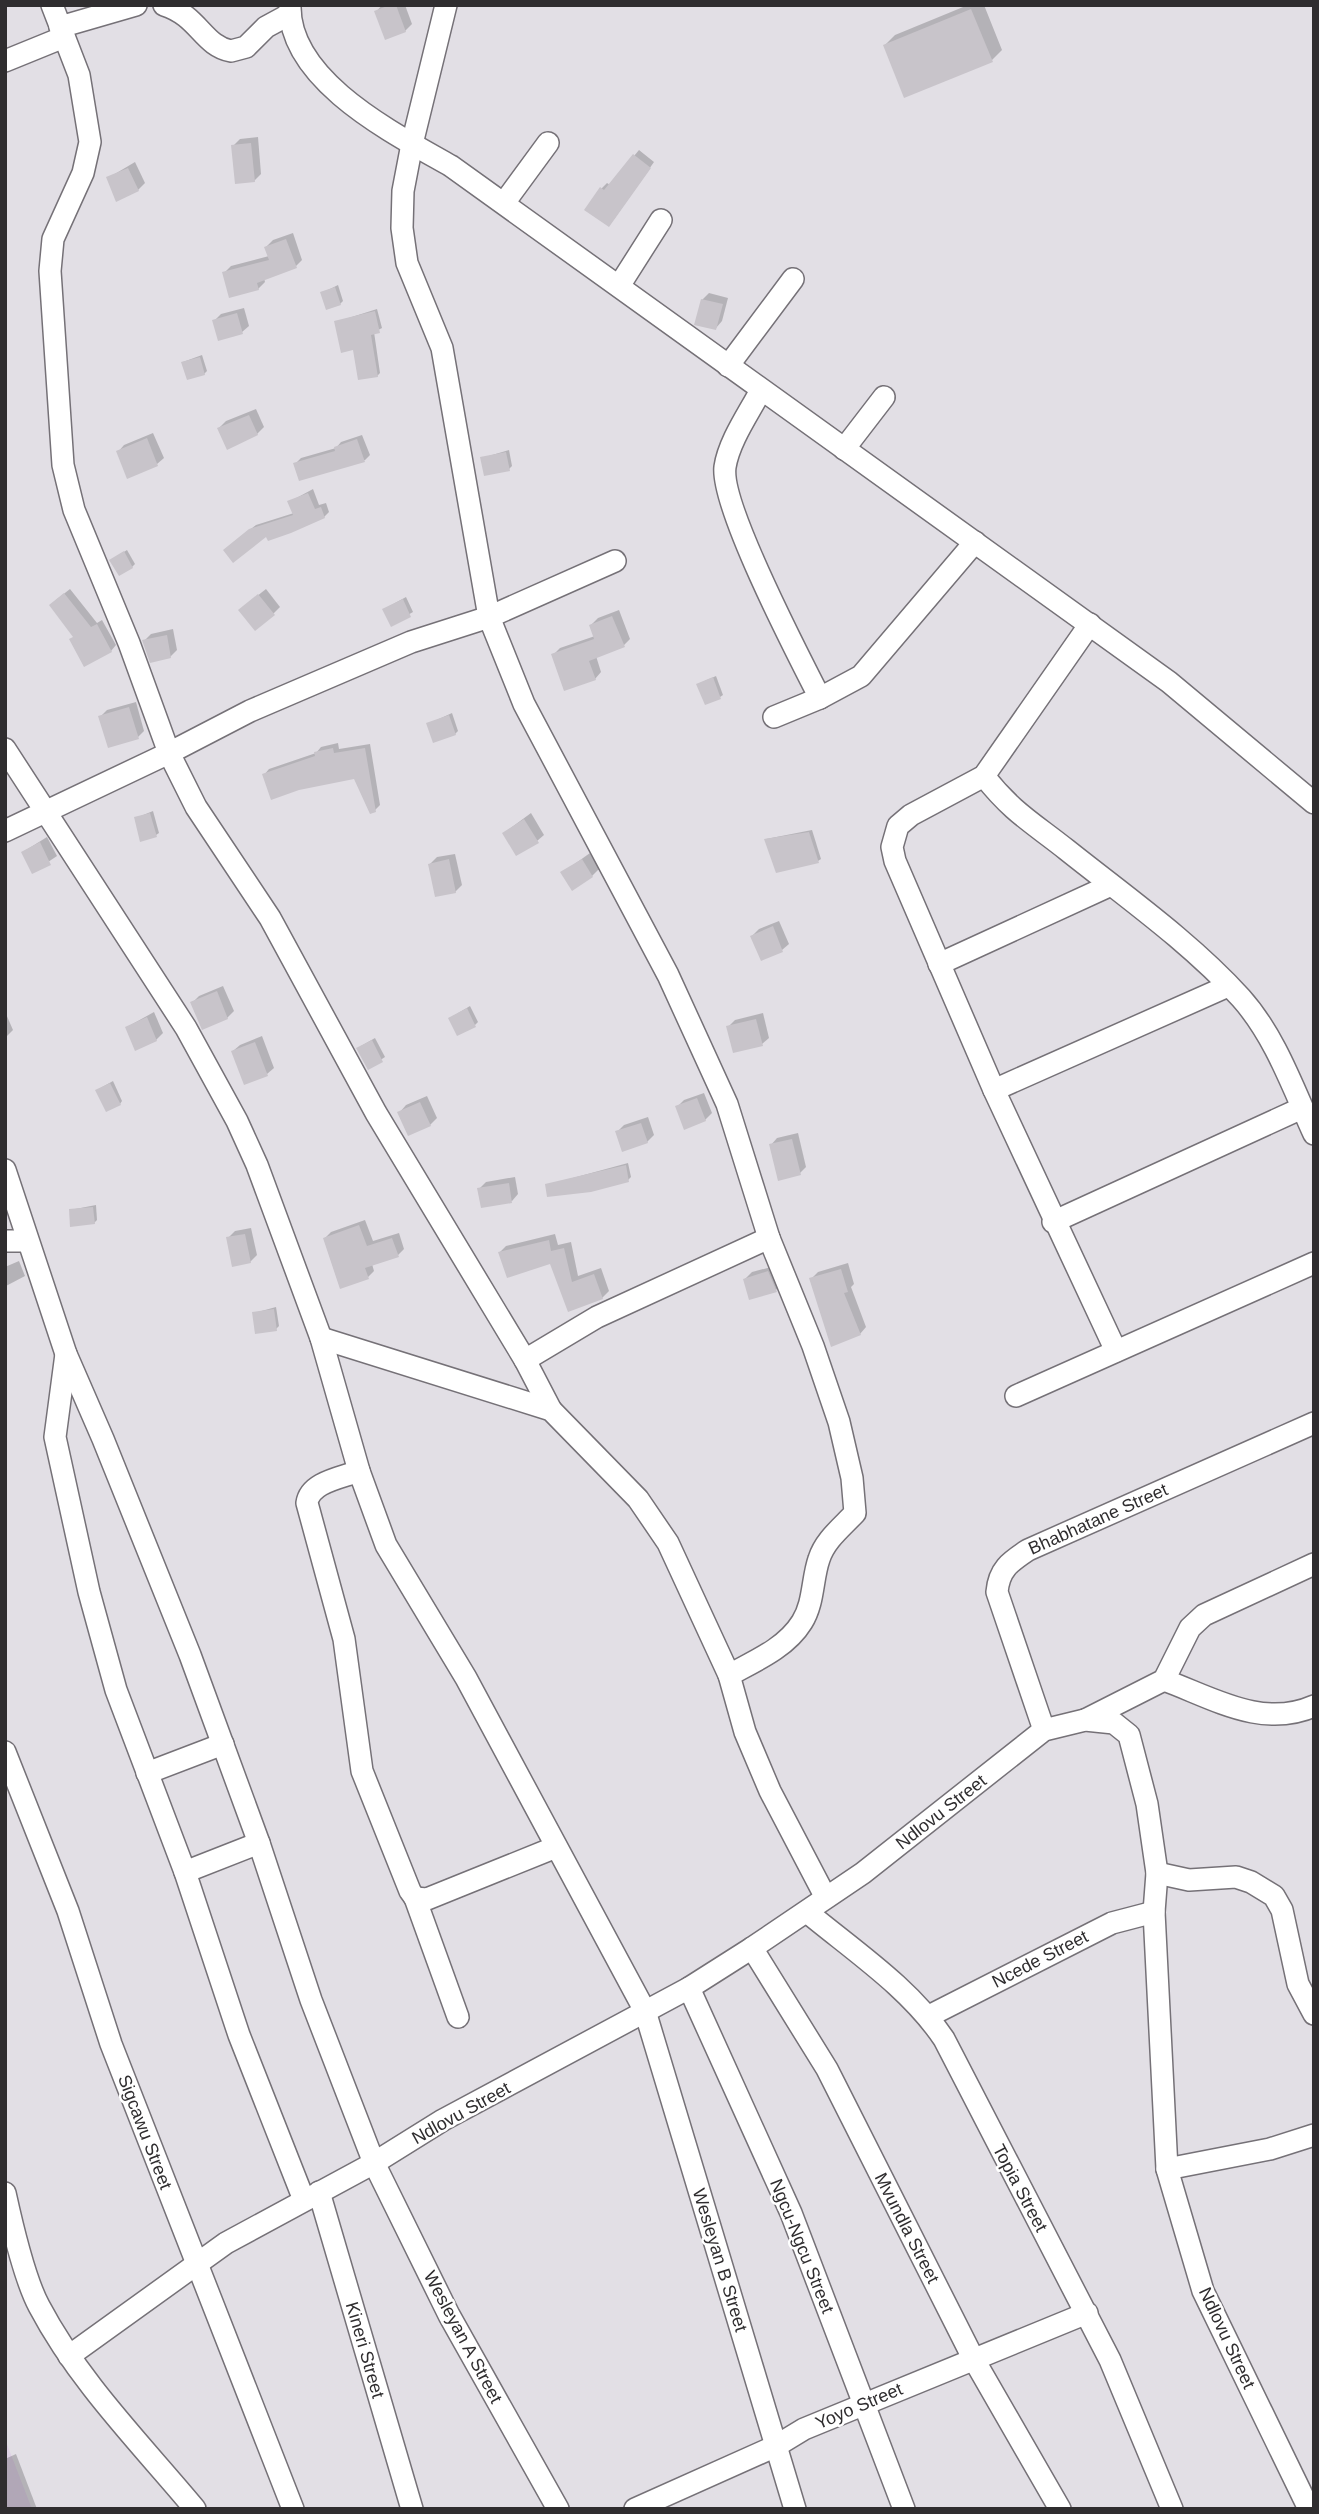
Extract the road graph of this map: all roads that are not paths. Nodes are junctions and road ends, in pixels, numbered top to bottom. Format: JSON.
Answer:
{"nodes":[{"id":1,"x":52,"y":5,"type":"edge"},
{"id":2,"x":136,"y":5,"type":"edge"},
{"id":3,"x":164,"y":5,"type":"edge"},
{"id":4,"x":446,"y":5,"type":"edge"},
{"id":5,"x":290,"y":10,"type":"edge"},
{"id":6,"x":62,"y":32,"type":"junction"},
{"id":7,"x":5,"y":61,"type":"edge"},
{"id":8,"x":548,"y":143,"type":"dead end"},
{"id":9,"x":412,"y":144,"type":"junction"},
{"id":10,"x":504,"y":203,"type":"junction"},
{"id":11,"x":661,"y":220,"type":"dead end"},
{"id":12,"x":793,"y":279,"type":"dead end"},
{"id":13,"x":619,"y":286,"type":"junction"},
{"id":14,"x":728,"y":366,"type":"junction"},
{"id":15,"x":761,"y":390,"type":"junction"},
{"id":16,"x":884,"y":397,"type":"dead end"},
{"id":17,"x":844,"y":449,"type":"junction"},
{"id":18,"x":975,"y":542,"type":"junction"},
{"id":19,"x":615,"y":561,"type":"dead end"},
{"id":20,"x":489,"y":617,"type":"junction"},
{"id":21,"x":1090,"y":624,"type":"junction"},
{"id":22,"x":820,"y":698,"type":"junction"},
{"id":23,"x":774,"y":717,"type":"dead end"},
{"id":24,"x":5,"y":749,"type":"edge"},
{"id":25,"x":170,"y":753,"type":"junction"},
{"id":26,"x":984,"y":776,"type":"junction"},
{"id":27,"x":1314,"y":803,"type":"edge"},
{"id":28,"x":44,"y":811,"type":"junction"},
{"id":29,"x":5,"y":831,"type":"edge"},
{"id":30,"x":1111,"y":885,"type":"junction"},
{"id":31,"x":939,"y":964,"type":"junction"},
{"id":32,"x":1228,"y":986,"type":"junction"},
{"id":33,"x":994,"y":1090,"type":"junction"},
{"id":34,"x":1302,"y":1108,"type":"junction"},
{"id":35,"x":1314,"y":1134,"type":"edge"},
{"id":36,"x":5,"y":1170,"type":"edge"},
{"id":37,"x":1053,"y":1222,"type":"junction"},
{"id":38,"x":769,"y":1238,"type":"junction"},
{"id":39,"x":16,"y":1241,"type":"edge"},
{"id":40,"x":1314,"y":1262,"type":"edge"},
{"id":41,"x":321,"y":1338,"type":"junction"},
{"id":42,"x":1116,"y":1351,"type":"junction"},
{"id":43,"x":66,"y":1354,"type":"junction"},
{"id":44,"x":525,"y":1360,"type":"junction"},
{"id":45,"x":1016,"y":1396,"type":"dead end"},
{"id":46,"x":551,"y":1410,"type":"junction"},
{"id":47,"x":1314,"y":1423,"type":"edge"},
{"id":48,"x":359,"y":1471,"type":"junction"},
{"id":49,"x":1314,"y":1564,"type":"edge"},
{"id":50,"x":729,"y":1675,"type":"junction"},
{"id":51,"x":1164,"y":1680,"type":"junction"},
{"id":52,"x":1314,"y":1706,"type":"edge"},
{"id":53,"x":1085,"y":1720,"type":"junction"},
{"id":54,"x":1044,"y":1730,"type":"junction"},
{"id":55,"x":223,"y":1744,"type":"junction"},
{"id":56,"x":5,"y":1752,"type":"edge"},
{"id":57,"x":147,"y":1773,"type":"junction"},
{"id":58,"x":258,"y":1843,"type":"junction"},
{"id":59,"x":556,"y":1847,"type":"junction"},
{"id":60,"x":185,"y":1872,"type":"junction"},
{"id":61,"x":1157,"y":1873,"type":"junction"},
{"id":62,"x":825,"y":1896,"type":"junction"},
{"id":63,"x":415,"y":1898,"type":"junction"},
{"id":64,"x":807,"y":1912,"type":"junction"},
{"id":65,"x":1154,"y":1912,"type":"junction"},
{"id":66,"x":752,"y":1948,"type":"junction"},
{"id":67,"x":689,"y":1988,"type":"junction"},
{"id":68,"x":646,"y":2011,"type":"junction"},
{"id":69,"x":1314,"y":2014,"type":"edge"},
{"id":70,"x":929,"y":2016,"type":"junction"},
{"id":71,"x":458,"y":2017,"type":"dead end"},
{"id":72,"x":1314,"y":2135,"type":"edge"},
{"id":73,"x":374,"y":2163,"type":"junction"},
{"id":74,"x":1167,"y":2169,"type":"junction"},
{"id":75,"x":5,"y":2193,"type":"edge"},
{"id":76,"x":312,"y":2196,"type":"junction"},
{"id":77,"x":196,"y":2263,"type":"junction"},
{"id":78,"x":1087,"y":2313,"type":"junction"},
{"id":79,"x":69,"y":2356,"type":"junction"},
{"id":80,"x":973,"y":2358,"type":"junction"},
{"id":81,"x":864,"y":2404,"type":"junction"},
{"id":82,"x":776,"y":2446,"type":"junction"},
{"id":83,"x":195,"y":2509,"type":"edge"},
{"id":84,"x":293,"y":2509,"type":"edge"},
{"id":85,"x":412,"y":2509,"type":"edge"},
{"id":86,"x":558,"y":2509,"type":"edge"},
{"id":87,"x":635,"y":2509,"type":"edge"},
{"id":88,"x":795,"y":2509,"type":"edge"},
{"id":89,"x":904,"y":2509,"type":"edge"},
{"id":90,"x":1060,"y":2509,"type":"edge"},
{"id":91,"x":1172,"y":2509,"type":"edge"},
{"id":92,"x":1309,"y":2509,"type":"edge"}],
"edges":[{"from":1,"to":6,"type":"street"},
{"from":2,"to":6,"type":"street"},
{"from":3,"to":5,"type":"street"},
{"from":4,"to":9,"type":"street"},
{"from":5,"to":9,"type":"street"},
{"from":6,"to":7,"type":"street"},
{"from":6,"to":25,"type":"street"},
{"from":8,"to":10,"type":"street"},
{"from":9,"to":10,"type":"street"},
{"from":9,"to":20,"type":"street"},
{"from":10,"to":13,"type":"street"},
{"from":11,"to":13,"type":"street"},
{"from":12,"to":14,"type":"street"},
{"from":13,"to":14,"type":"street"},
{"from":14,"to":15,"type":"street"},
{"from":15,"to":17,"type":"street"},
{"from":15,"to":22,"type":"street"},
{"from":16,"to":17,"type":"street"},
{"from":17,"to":18,"type":"street"},
{"from":18,"to":21,"type":"street"},
{"from":18,"to":22,"type":"street"},
{"from":19,"to":20,"type":"street"},
{"from":20,"to":25,"type":"street"},
{"from":20,"to":38,"type":"street"},
{"from":21,"to":26,"type":"street"},
{"from":21,"to":27,"type":"street"},
{"from":22,"to":23,"type":"street"},
{"from":24,"to":28,"type":"street","name":"Wesleyan B Street"},
{"from":25,"to":28,"type":"street"},
{"from":25,"to":44,"type":"street"},
{"from":26,"to":30,"type":"street"},
{"from":26,"to":31,"type":"street"},
{"from":28,"to":29,"type":"street"},
{"from":28,"to":41,"type":"street","name":"Wesleyan B Street"},
{"from":30,"to":31,"type":"street"},
{"from":30,"to":32,"type":"street"},
{"from":31,"to":33,"type":"street"},
{"from":32,"to":33,"type":"street"},
{"from":32,"to":34,"type":"street"},
{"from":33,"to":37,"type":"street"},
{"from":34,"to":35,"type":"street"},
{"from":34,"to":37,"type":"street"},
{"from":36,"to":39,"type":"street","name":"Wesleyan A Street"},
{"from":37,"to":42,"type":"street"},
{"from":38,"to":44,"type":"street"},
{"from":38,"to":50,"type":"street"},
{"from":39,"to":43,"type":"street","name":"Wesleyan A Street"},
{"from":40,"to":42,"type":"street"},
{"from":41,"to":46,"type":"street"},
{"from":41,"to":48,"type":"street","name":"Wesleyan B Street"},
{"from":42,"to":45,"type":"street"},
{"from":43,"to":55,"type":"street","name":"Wesleyan A Street"},
{"from":43,"to":57,"type":"street","name":"Kineri Street"},
{"from":44,"to":46,"type":"street"},
{"from":46,"to":50,"type":"street"},
{"from":47,"to":54,"type":"street","name":"Bhabhatane Street"},
{"from":48,"to":59,"type":"street","name":"Wesleyan B Street"},
{"from":48,"to":63,"type":"street"},
{"from":49,"to":51,"type":"street"},
{"from":50,"to":62,"type":"street"},
{"from":51,"to":52,"type":"street"},
{"from":51,"to":53,"type":"street"},
{"from":53,"to":54,"type":"street","name":"Ndlovu Street"},
{"from":53,"to":61,"type":"street","name":"Ndlovu Street"},
{"from":54,"to":62,"type":"street","name":"Ndlovu Street"},
{"from":55,"to":57,"type":"street"},
{"from":55,"to":58,"type":"street","name":"Wesleyan A Street"},
{"from":56,"to":77,"type":"street","name":"Sigcawu Street"},
{"from":57,"to":60,"type":"street","name":"Kineri Street"},
{"from":58,"to":60,"type":"street"},
{"from":58,"to":73,"type":"street","name":"Wesleyan A Street"},
{"from":59,"to":63,"type":"street"},
{"from":59,"to":68,"type":"street","name":"Wesleyan B Street"},
{"from":60,"to":76,"type":"street","name":"Kineri Street"},
{"from":61,"to":65,"type":"street","name":"Ndlovu Street"},
{"from":61,"to":69,"type":"street"},
{"from":62,"to":64,"type":"street","name":"Ndlovu Street"},
{"from":63,"to":71,"type":"street"},
{"from":64,"to":66,"type":"street","name":"Ndlovu Street"},
{"from":64,"to":70,"type":"street","name":"Topia Street"},
{"from":65,"to":70,"type":"street","name":"Ncede Street"},
{"from":65,"to":74,"type":"street","name":"Ndlovu Street"},
{"from":66,"to":67,"type":"street","name":"Ndlovu Street"},
{"from":66,"to":80,"type":"street","name":"Mvundla Street"},
{"from":67,"to":68,"type":"street","name":"Ndlovu Street"},
{"from":67,"to":81,"type":"street","name":"Ngcu-Ngcu Street"},
{"from":68,"to":73,"type":"street","name":"Ndlovu Street"},
{"from":68,"to":82,"type":"street","name":"Wesleyan B Street"},
{"from":70,"to":78,"type":"street","name":"Topia Street"},
{"from":72,"to":74,"type":"street"},
{"from":73,"to":76,"type":"street","name":"Ndlovu Street"},
{"from":73,"to":86,"type":"street","name":"Wesleyan A Street"},
{"from":74,"to":92,"type":"street","name":"Ndlovu Street"},
{"from":75,"to":79,"type":"street"},
{"from":76,"to":77,"type":"street","name":"Ndlovu Street"},
{"from":76,"to":85,"type":"street","name":"Kineri Street"},
{"from":77,"to":79,"type":"street","name":"Ndlovu Street"},
{"from":77,"to":84,"type":"street","name":"Sigcawu Street"},
{"from":78,"to":80,"type":"street","name":"Yoyo Street"},
{"from":78,"to":91,"type":"street","name":"Topia Street"},
{"from":79,"to":83,"type":"street"},
{"from":80,"to":81,"type":"street","name":"Yoyo Street"},
{"from":80,"to":90,"type":"street","name":"Mvundla Street"},
{"from":81,"to":82,"type":"street","name":"Yoyo Street"},
{"from":81,"to":89,"type":"street","name":"Ngcu-Ngcu Street"},
{"from":82,"to":87,"type":"street","name":"Yoyo Street"},
{"from":82,"to":88,"type":"street","name":"Wesleyan B Street"}]}
